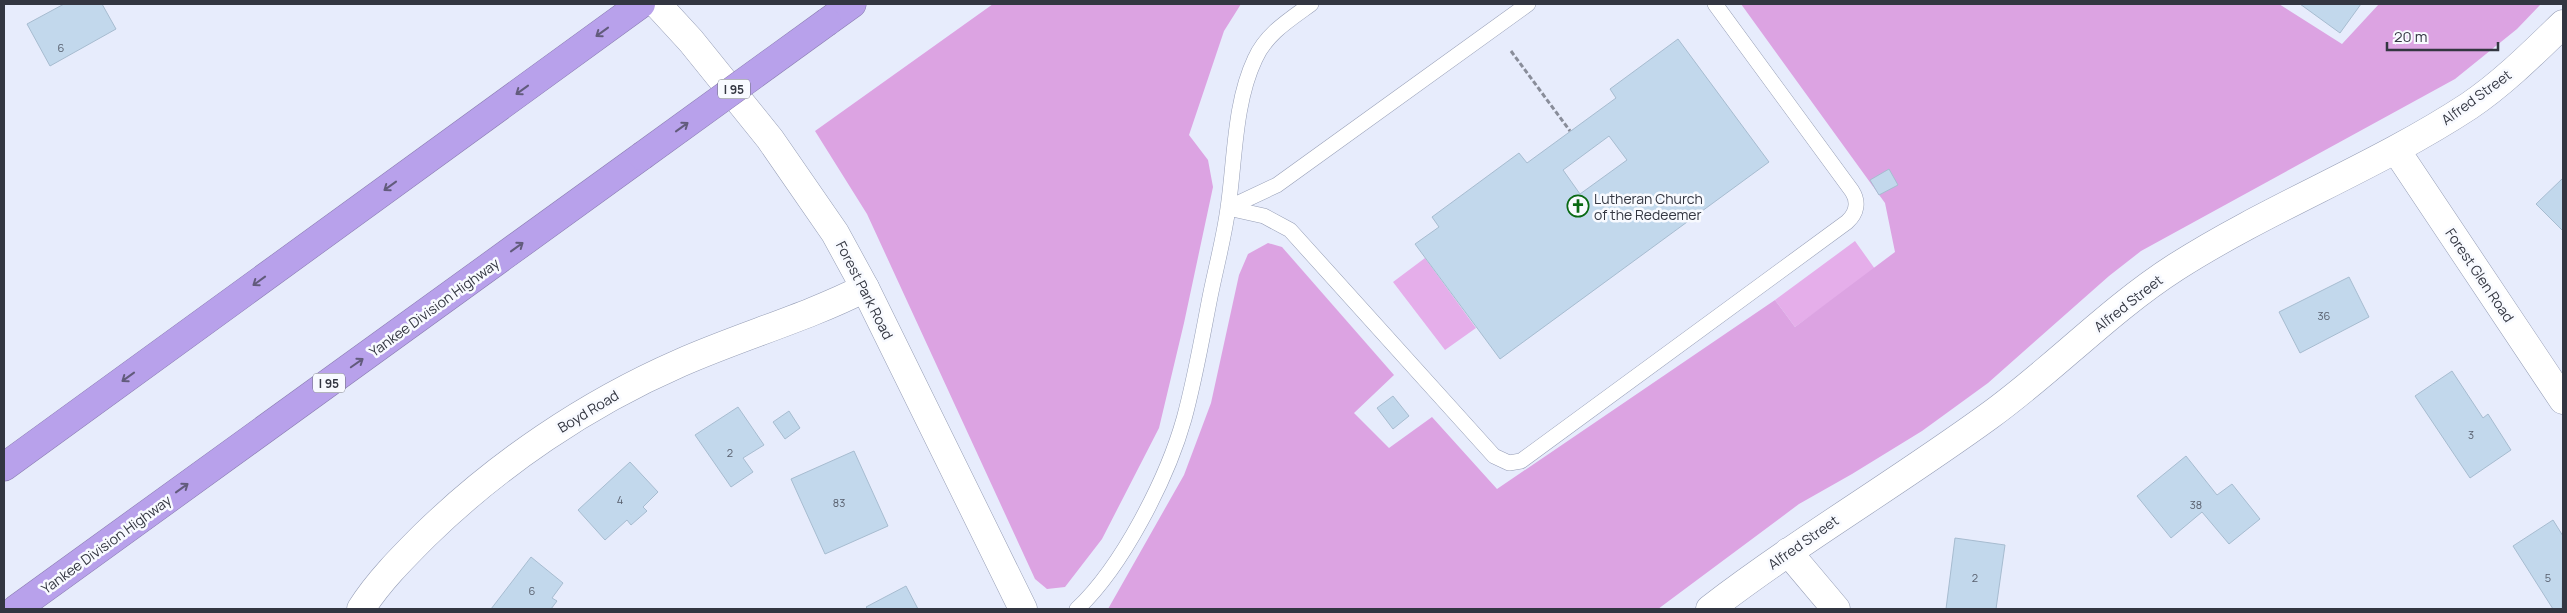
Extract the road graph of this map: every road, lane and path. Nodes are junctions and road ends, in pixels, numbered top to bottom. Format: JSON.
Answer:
{"nodes":[{"id":1,"x":641,"y":4,"type":"edge"},
{"id":2,"x":657,"y":4,"type":"edge"},
{"id":3,"x":852,"y":4,"type":"edge"},
{"id":4,"x":1310,"y":4,"type":"edge"},
{"id":5,"x":1528,"y":4,"type":"edge"},
{"id":6,"x":1715,"y":4,"type":"edge"},
{"id":7,"x":2563,"y":24,"type":"edge"},
{"id":8,"x":1494,"y":28,"type":"junction"},
{"id":9,"x":1570,"y":131,"type":"dead end"},
{"id":10,"x":2396,"y":150,"type":"junction"},
{"id":11,"x":1228,"y":208,"type":"junction"},
{"id":12,"x":865,"y":288,"type":"junction"},
{"id":13,"x":2563,"y":400,"type":"edge"},
{"id":14,"x":4,"y":467,"type":"edge"},
{"id":15,"x":1788,"y":552,"type":"junction"},
{"id":16,"x":16,"y":609,"type":"edge"},
{"id":17,"x":361,"y":609,"type":"edge"},
{"id":18,"x":1022,"y":609,"type":"edge"},
{"id":19,"x":1077,"y":609,"type":"edge"},
{"id":20,"x":1710,"y":609,"type":"edge"},
{"id":21,"x":1836,"y":609,"type":"edge"}],
"edges":[{"from":1,"to":14,"type":"highway","one_way":true},
{"from":2,"to":12,"type":"street","name":"Forest Park Road"},
{"from":16,"to":3,"type":"highway","name":"Yankee Division Highway","number":"I 95","one_way":true,"bridge":true},
{"from":4,"to":11,"type":"lane"},
{"from":5,"to":8,"type":"lane"},
{"from":6,"to":11,"type":"lane"},
{"from":7,"to":10,"type":"street","name":"Alfred Street"},
{"from":8,"to":9,"type":"path"},
{"from":8,"to":11,"type":"lane"},
{"from":10,"to":13,"type":"street","name":"Forest Glen Road"},
{"from":10,"to":15,"type":"street","name":"Alfred Street"},
{"from":11,"to":19,"type":"lane"},
{"from":12,"to":17,"type":"street","name":"Boyd Road"},
{"from":12,"to":18,"type":"street","name":"Forest Park Road"},
{"from":15,"to":20,"type":"street","name":"Alfred Street"},
{"from":15,"to":21,"type":"street"}]}
